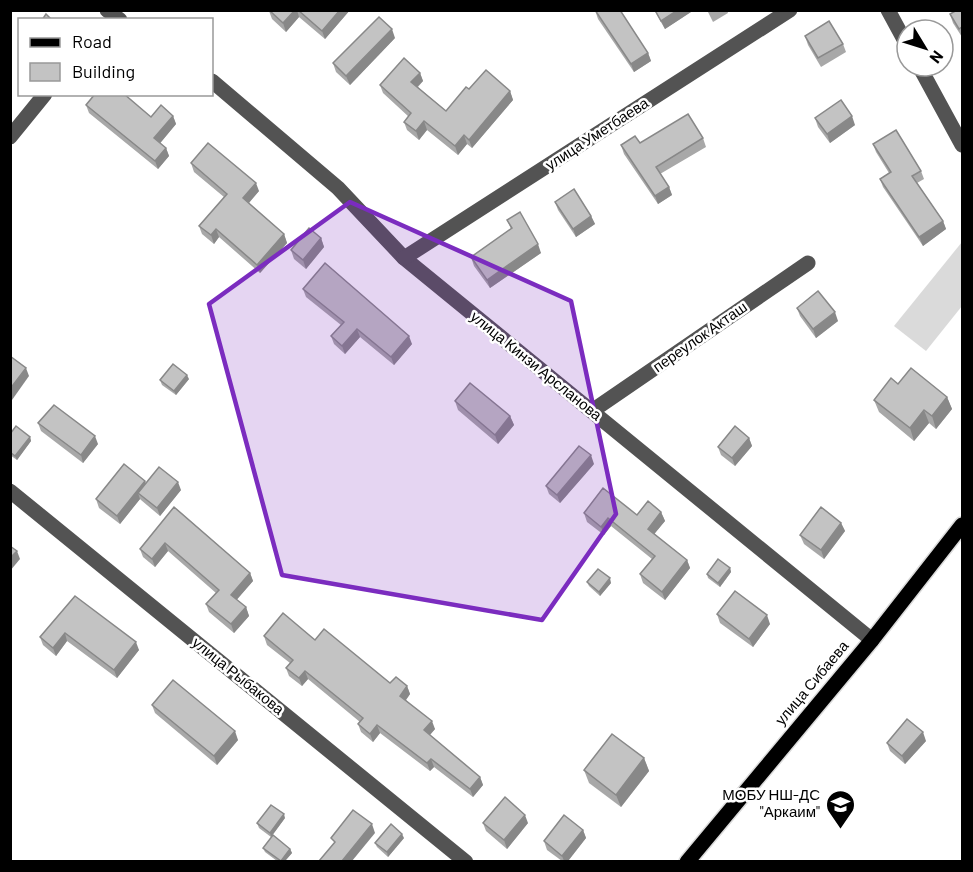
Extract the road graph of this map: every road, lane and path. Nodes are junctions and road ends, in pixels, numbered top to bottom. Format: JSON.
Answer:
{"nodes":[{"id":1,"x":790,"y":10,"type":"edge"},
{"id":2,"x":926,"y":78,"type":"edge"},
{"id":3,"x":213,"y":82,"type":"edge"},
{"id":4,"x":43,"y":96,"type":"edge"},
{"id":5,"x":10,"y":137,"type":"edge"},
{"id":6,"x":963,"y":145,"type":"edge"},
{"id":7,"x":404,"y":258,"type":"junction"},
{"id":8,"x":808,"y":262,"type":"dead end"},
{"id":9,"x":592,"y":411,"type":"junction"},
{"id":10,"x":10,"y":491,"type":"edge"},
{"id":11,"x":963,"y":525,"type":"edge"},
{"id":12,"x":872,"y":640,"type":"junction"},
{"id":13,"x":466,"y":861,"type":"edge"},
{"id":14,"x":687,"y":861,"type":"edge"}],
"edges":[{"from":1,"to":7,"type":"street","name":"улица Уметбаева"},
{"from":2,"to":6,"type":"street"},
{"from":3,"to":7,"type":"street","name":"улица Кинзи Арсланова"},
{"from":4,"to":5,"type":"street"},
{"from":7,"to":9,"type":"street","name":"улица Кинзи Арсланова"},
{"from":8,"to":9,"type":"street","name":"переулок Акташ"},
{"from":9,"to":12,"type":"street","name":"улица Кинзи Арсланова"},
{"from":10,"to":13,"type":"street","name":"улица Рыбакова"},
{"from":11,"to":12,"type":"main road","name":"улица Сибаева"},
{"from":12,"to":14,"type":"main road","name":"улица Сибаева"}]}
